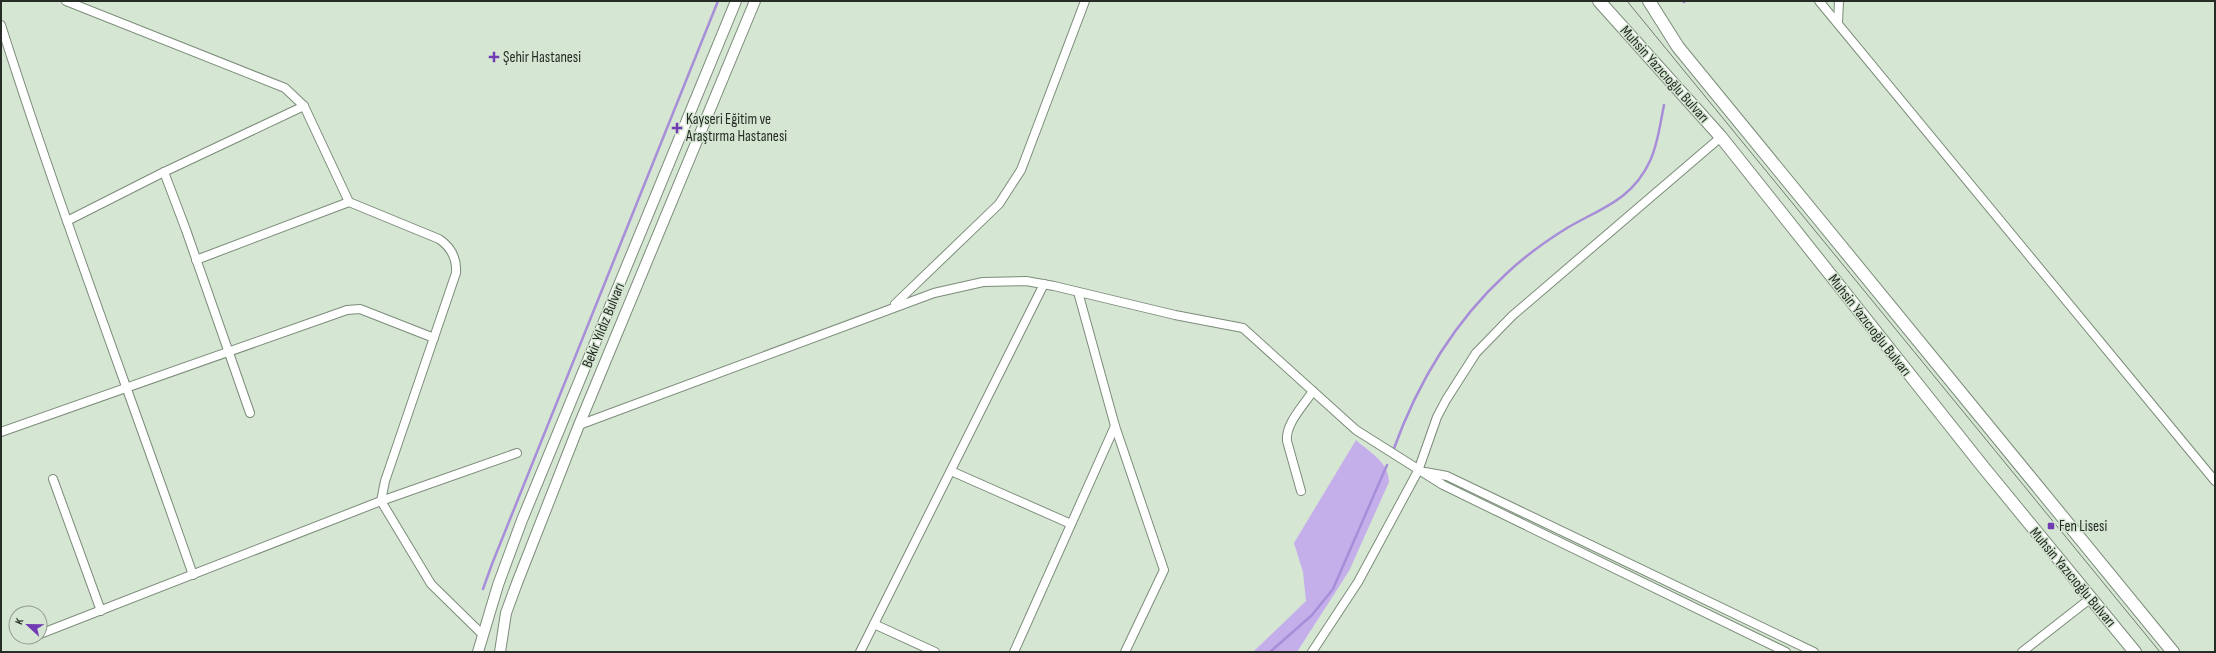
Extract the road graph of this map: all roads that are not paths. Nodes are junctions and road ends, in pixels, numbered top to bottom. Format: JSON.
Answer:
{"nodes":[{"id":1,"x":66,"y":1,"type":"edge"},
{"id":2,"x":736,"y":1,"type":"edge"},
{"id":3,"x":755,"y":1,"type":"edge"},
{"id":4,"x":1085,"y":1,"type":"edge"},
{"id":5,"x":1599,"y":1,"type":"edge"},
{"id":6,"x":1649,"y":1,"type":"edge"},
{"id":7,"x":1819,"y":1,"type":"edge"},
{"id":8,"x":1839,"y":1,"type":"edge"},
{"id":9,"x":1838,"y":23,"type":"junction"},
{"id":10,"x":1,"y":25,"type":"edge"},
{"id":11,"x":304,"y":106,"type":"junction"},
{"id":12,"x":1721,"y":137,"type":"junction"},
{"id":13,"x":164,"y":172,"type":"junction"},
{"id":14,"x":349,"y":202,"type":"junction"},
{"id":15,"x":67,"y":221,"type":"junction"},
{"id":16,"x":196,"y":260,"type":"junction"},
{"id":17,"x":1044,"y":284,"type":"junction"},
{"id":18,"x":1078,"y":292,"type":"junction"},
{"id":19,"x":892,"y":308,"type":"junction"},
{"id":20,"x":434,"y":338,"type":"junction"},
{"id":21,"x":229,"y":353,"type":"junction"},
{"id":22,"x":128,"y":387,"type":"junction"},
{"id":23,"x":1313,"y":391,"type":"junction"},
{"id":24,"x":250,"y":413,"type":"dead end"},
{"id":25,"x":579,"y":425,"type":"junction"},
{"id":26,"x":1115,"y":426,"type":"junction"},
{"id":27,"x":1,"y":432,"type":"edge"},
{"id":28,"x":516,"y":453,"type":"dead end"},
{"id":29,"x":951,"y":471,"type":"junction"},
{"id":30,"x":1418,"y":471,"type":"junction"},
{"id":31,"x":53,"y":479,"type":"dead end"},
{"id":32,"x":2215,"y":481,"type":"edge"},
{"id":33,"x":1301,"y":491,"type":"dead end"},
{"id":34,"x":381,"y":501,"type":"junction"},
{"id":35,"x":1071,"y":524,"type":"junction"},
{"id":36,"x":193,"y":574,"type":"junction"},
{"id":37,"x":2090,"y":598,"type":"junction"},
{"id":38,"x":101,"y":611,"type":"junction"},
{"id":39,"x":874,"y":624,"type":"junction"},
{"id":40,"x":48,"y":631,"type":"edge"},
{"id":41,"x":483,"y":635,"type":"junction"},
{"id":42,"x":478,"y":652,"type":"edge"},
{"id":43,"x":500,"y":652,"type":"edge"},
{"id":44,"x":860,"y":652,"type":"edge"},
{"id":45,"x":935,"y":652,"type":"edge"},
{"id":46,"x":1014,"y":652,"type":"edge"},
{"id":47,"x":1125,"y":652,"type":"edge"},
{"id":48,"x":1312,"y":652,"type":"edge"},
{"id":49,"x":1786,"y":652,"type":"edge"},
{"id":50,"x":1814,"y":652,"type":"edge"},
{"id":51,"x":2022,"y":652,"type":"edge"},
{"id":52,"x":2135,"y":652,"type":"edge"},
{"id":53,"x":2173,"y":652,"type":"edge"}],
"edges":[{"from":1,"to":11,"type":"street"},
{"from":2,"to":41,"type":"main road","name":"Bekir Yıldız Bulvarı"},
{"from":3,"to":25,"type":"main road","name":"Bekir Yıldız Bulvarı"},
{"from":4,"to":19,"type":"street"},
{"from":5,"to":12,"type":"highway","name":"Muhsin Yazıcıoğlu Bulvarı"},
{"from":6,"to":53,"type":"highway","name":"Muhsin Yazıcıoğlu Bulvarı"},
{"from":7,"to":9,"type":"street"},
{"from":8,"to":9,"type":"street"},
{"from":9,"to":32,"type":"street"},
{"from":10,"to":15,"type":"street"},
{"from":11,"to":13,"type":"street"},
{"from":11,"to":14,"type":"street"},
{"from":12,"to":30,"type":"street"},
{"from":12,"to":37,"type":"highway","name":"Muhsin Yazıcıoğlu Bulvarı"},
{"from":13,"to":15,"type":"street"},
{"from":13,"to":16,"type":"street"},
{"from":14,"to":16,"type":"street"},
{"from":14,"to":20,"type":"street"},
{"from":15,"to":22,"type":"street"},
{"from":16,"to":21,"type":"street"},
{"from":17,"to":18,"type":"street"},
{"from":17,"to":19,"type":"street"},
{"from":17,"to":29,"type":"street"},
{"from":18,"to":23,"type":"street"},
{"from":18,"to":26,"type":"street"},
{"from":19,"to":25,"type":"street"},
{"from":20,"to":21,"type":"street"},
{"from":20,"to":34,"type":"street"},
{"from":21,"to":22,"type":"street"},
{"from":21,"to":24,"type":"street"},
{"from":22,"to":27,"type":"street"},
{"from":22,"to":36,"type":"street"},
{"from":23,"to":30,"type":"street"},
{"from":23,"to":33,"type":"street"},
{"from":25,"to":43,"type":"main road","name":"Bekir Yıldız Bulvarı"},
{"from":26,"to":35,"type":"street"},
{"from":26,"to":47,"type":"street"},
{"from":28,"to":34,"type":"street"},
{"from":29,"to":35,"type":"street"},
{"from":29,"to":39,"type":"street"},
{"from":30,"to":48,"type":"street"},
{"from":30,"to":49,"type":"street"},
{"from":30,"to":50,"type":"street"},
{"from":31,"to":38,"type":"street"},
{"from":34,"to":36,"type":"street"},
{"from":34,"to":41,"type":"street"},
{"from":35,"to":46,"type":"street"},
{"from":36,"to":38,"type":"street"},
{"from":37,"to":51,"type":"street"},
{"from":37,"to":52,"type":"highway","name":"Muhsin Yazıcıoğlu Bulvarı"},
{"from":38,"to":40,"type":"street"},
{"from":39,"to":44,"type":"street"},
{"from":39,"to":45,"type":"street"},
{"from":41,"to":42,"type":"main road","name":"Bekir Yıldız Bulvarı"}]}
